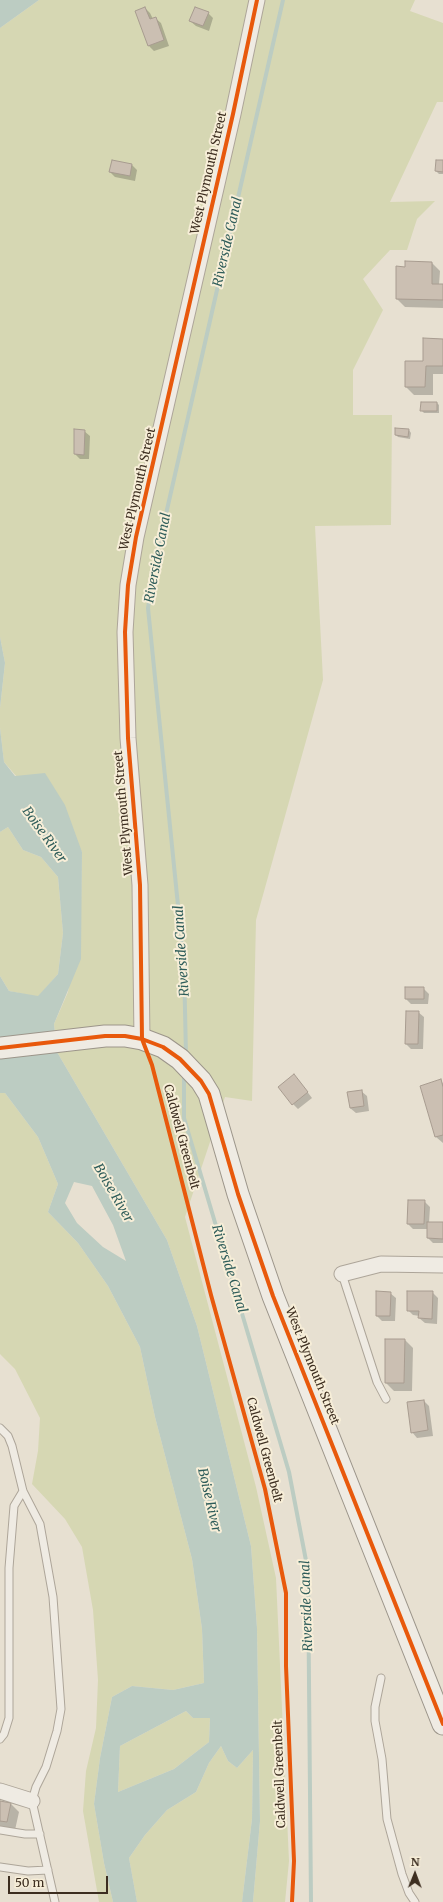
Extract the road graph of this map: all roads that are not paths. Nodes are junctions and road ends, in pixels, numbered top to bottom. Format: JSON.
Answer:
{"nodes":[{"id":1,"x":257,"y":0,"type":"edge"},
{"id":2,"x":142,"y":1039,"type":"junction"},
{"id":3,"x":0,"y":1048,"type":"edge"},
{"id":4,"x":443,"y":1266,"type":"edge"},
{"id":5,"x":342,"y":1274,"type":"joint"},
{"id":6,"x":386,"y":1399,"type":"dead end"},
{"id":7,"x":0,"y":1428,"type":"edge"},
{"id":8,"x":23,"y":1491,"type":"junction"},
{"id":9,"x":382,"y":1678,"type":"dead end"},
{"id":10,"x":443,"y":1724,"type":"edge"},
{"id":11,"x":0,"y":1739,"type":"edge"},
{"id":12,"x":0,"y":1791,"type":"edge"},
{"id":13,"x":32,"y":1801,"type":"junction"},
{"id":14,"x":0,"y":1830,"type":"edge"},
{"id":15,"x":40,"y":1834,"type":"junction"},
{"id":16,"x":0,"y":1866,"type":"edge"},
{"id":17,"x":48,"y":1870,"type":"junction"},
{"id":18,"x":56,"y":1902,"type":"edge"},
{"id":19,"x":415,"y":1902,"type":"edge"}],
"edges":[{"from":1,"to":2,"type":"street","name":"West Plymouth Street"},
{"from":2,"to":3,"type":"street","name":"West Plymouth Street"},
{"from":2,"to":10,"type":"street","name":"West Plymouth Street"},
{"from":4,"to":5,"type":"street"},
{"from":5,"to":6,"type":"lane"},
{"from":7,"to":8,"type":"lane"},
{"from":8,"to":11,"type":"lane"},
{"from":8,"to":13,"type":"lane"},
{"from":9,"to":19,"type":"lane"},
{"from":12,"to":13,"type":"street"},
{"from":13,"to":15,"type":"lane"},
{"from":14,"to":15,"type":"lane"},
{"from":15,"to":17,"type":"lane"},
{"from":16,"to":17,"type":"lane"},
{"from":17,"to":18,"type":"lane"}]}
